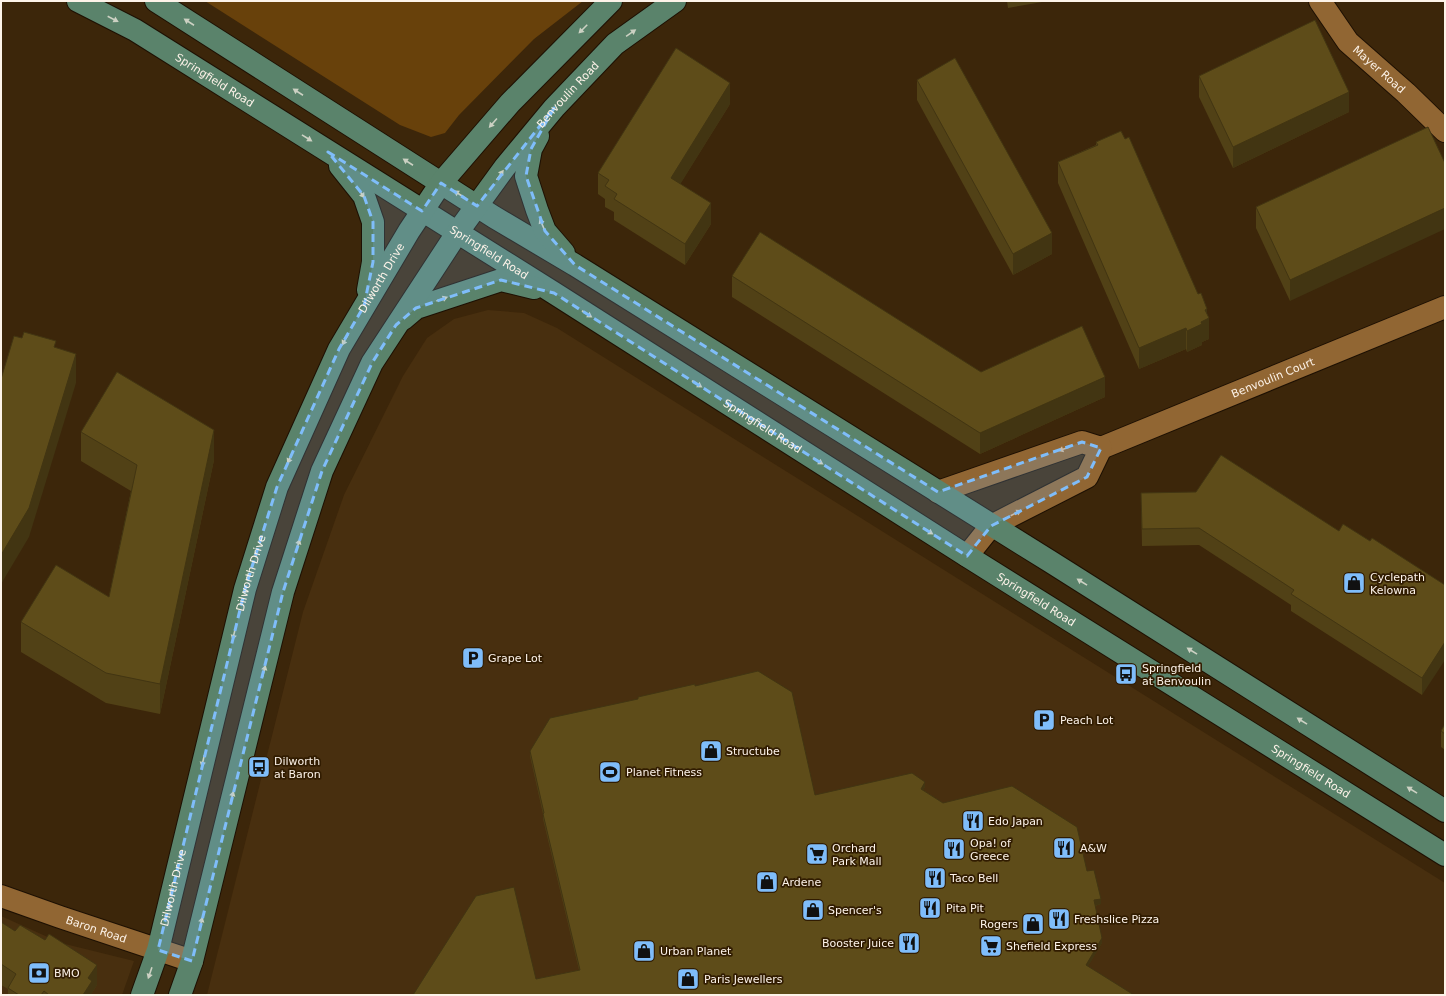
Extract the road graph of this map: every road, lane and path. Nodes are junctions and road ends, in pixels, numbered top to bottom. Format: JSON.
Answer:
{"nodes":[{"id":1,"x":78,"y":1,"type":"edge"},
{"id":2,"x":156,"y":1,"type":"edge"},
{"id":3,"x":611,"y":1,"type":"edge"},
{"id":4,"x":675,"y":1,"type":"edge"},
{"id":5,"x":1320,"y":1,"type":"edge"},
{"id":6,"x":554,"y":108,"type":"junction"},
{"id":7,"x":1445,"y":131,"type":"edge"},
{"id":8,"x":328,"y":152,"type":"junction"},
{"id":9,"x":441,"y":183,"type":"junction"},
{"id":10,"x":477,"y":206,"type":"junction"},
{"id":11,"x":422,"y":211,"type":"junction"},
{"id":12,"x":457,"y":233,"type":"junction"},
{"id":13,"x":575,"y":265,"type":"junction"},
{"id":14,"x":554,"y":293,"type":"junction"},
{"id":15,"x":364,"y":306,"type":"junction"},
{"id":16,"x":1445,"y":307,"type":"edge"},
{"id":17,"x":396,"y":325,"type":"junction"},
{"id":18,"x":1101,"y":448,"type":"junction"},
{"id":19,"x":938,"y":492,"type":"junction"},
{"id":20,"x":991,"y":526,"type":"junction"},
{"id":21,"x":967,"y":556,"type":"junction"},
{"id":22,"x":1445,"y":811,"type":"edge"},
{"id":23,"x":1445,"y":855,"type":"edge"},
{"id":24,"x":1,"y":896,"type":"edge"},
{"id":25,"x":158,"y":950,"type":"junction"},
{"id":26,"x":192,"y":961,"type":"junction"},
{"id":27,"x":142,"y":995,"type":"edge"},
{"id":28,"x":180,"y":995,"type":"edge"}],
"edges":[{"from":1,"to":8,"type":"main road","name":"Springfield Road","one_way":true},
{"from":9,"to":2,"type":"main road","one_way":true},
{"from":3,"to":9,"type":"main road","one_way":true},
{"from":6,"to":4,"type":"main road","name":"Benvoulin Road","one_way":true},
{"from":5,"to":7,"type":"street","name":"Mayer Road"},
{"from":10,"to":6,"type":"main road","name":"Benvoulin Road","one_way":true},
{"from":13,"to":6,"type":"main road","one_way":true},
{"from":8,"to":11,"type":"main road","name":"Springfield Road"},
{"from":8,"to":15,"type":"main road","one_way":true},
{"from":10,"to":9,"type":"main road","one_way":true},
{"from":9,"to":11,"type":"main road","name":"Dilworth Drive"},
{"from":10,"to":12,"type":"main road"},
{"from":10,"to":13,"type":"main road"},
{"from":11,"to":12,"type":"main road","name":"Springfield Road"},
{"from":11,"to":15,"type":"main road","name":"Dilworth Drive"},
{"from":12,"to":14,"type":"main road","name":"Springfield Road"},
{"from":12,"to":17,"type":"main road"},
{"from":13,"to":19,"type":"main road"},
{"from":17,"to":14,"type":"main road","one_way":true},
{"from":14,"to":21,"type":"main road","name":"Springfield Road","one_way":true},
{"from":15,"to":25,"type":"main road","name":"Dilworth Drive","one_way":true},
{"from":16,"to":18,"type":"street","name":"Benvoulin Court"},
{"from":26,"to":17,"type":"main road","one_way":true},
{"from":18,"to":19,"type":"street","one_way":true},
{"from":20,"to":18,"type":"street","one_way":true},
{"from":19,"to":20,"type":"main road"},
{"from":20,"to":21,"type":"street"},
{"from":22,"to":20,"type":"main road","one_way":true},
{"from":21,"to":23,"type":"main road","name":"Springfield Road"},
{"from":24,"to":25,"type":"street","name":"Baron Road"},
{"from":25,"to":26,"type":"street","name":"Baron Road"},
{"from":25,"to":27,"type":"main road","name":"Dilworth Drive","one_way":true},
{"from":26,"to":28,"type":"main road"}]}
